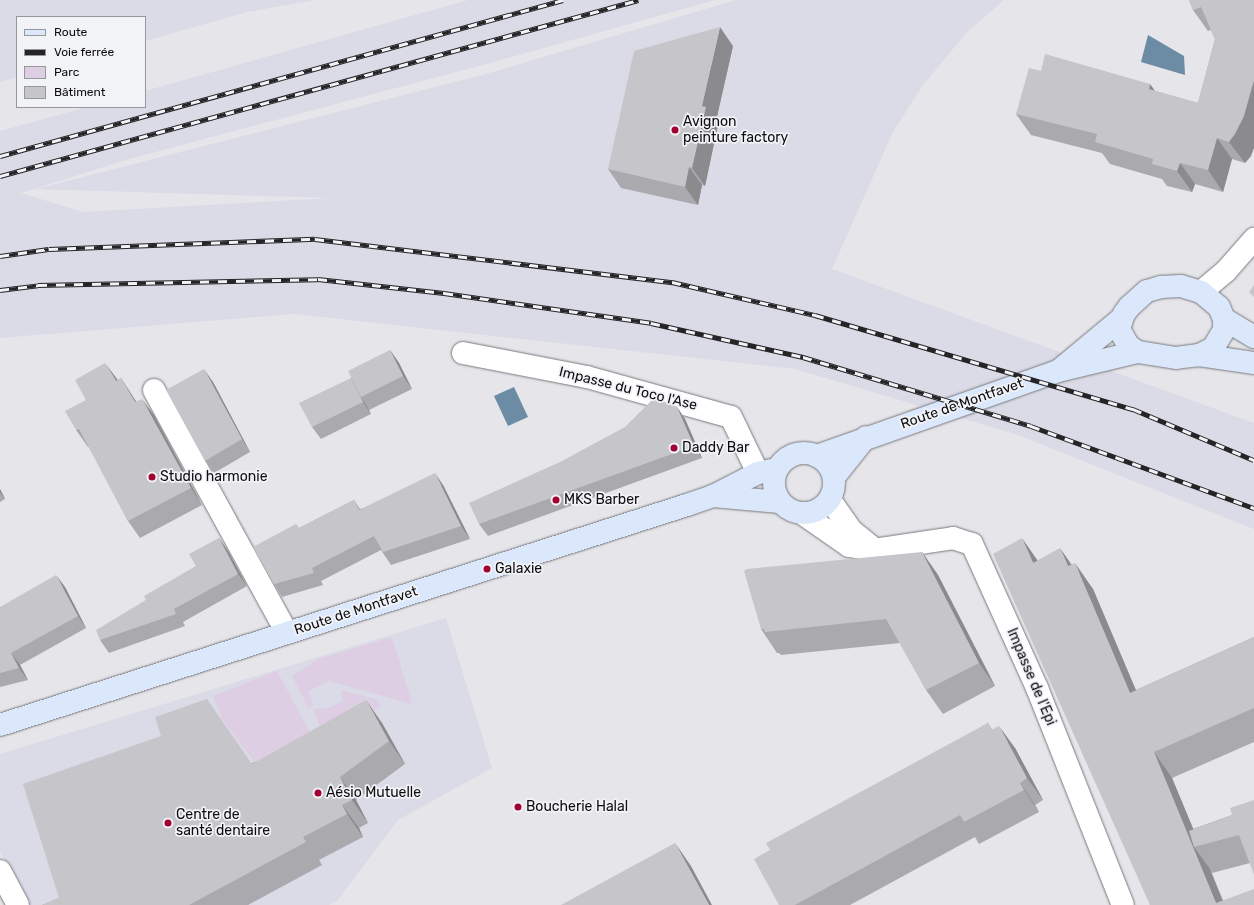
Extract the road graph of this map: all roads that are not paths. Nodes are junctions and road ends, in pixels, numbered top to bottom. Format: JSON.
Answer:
{"nodes":[{"id":1,"x":1254,"y":239,"type":"edge"},
{"id":2,"x":1201,"y":292,"type":"junction"},
{"id":3,"x":1224,"y":319,"type":"junction"},
{"id":4,"x":1121,"y":320,"type":"junction"},
{"id":5,"x":1254,"y":337,"type":"edge"},
{"id":6,"x":1137,"y":352,"type":"junction"},
{"id":7,"x":463,"y":353,"type":"dead end"},
{"id":8,"x":1199,"y":355,"type":"junction"},
{"id":9,"x":1254,"y":363,"type":"edge"},
{"id":10,"x":1058,"y":371,"type":"junction"},
{"id":11,"x":154,"y":390,"type":"dead end"},
{"id":12,"x":866,"y":437,"type":"junction"},
{"id":13,"x":817,"y":456,"type":"junction"},
{"id":14,"x":767,"y":471,"type":"junction"},
{"id":15,"x":834,"y":477,"type":"junction"},
{"id":16,"x":713,"y":496,"type":"junction"},
{"id":17,"x":830,"y":500,"type":"junction"},
{"id":18,"x":780,"y":502,"type":"junction"},
{"id":19,"x":802,"y":514,"type":"junction"},
{"id":20,"x":874,"y":550,"type":"junction"},
{"id":21,"x":287,"y":633,"type":"junction"},
{"id":22,"x":0,"y":725,"type":"edge"},
{"id":23,"x":0,"y":871,"type":"edge"},
{"id":24,"x":18,"y":905,"type":"edge"},
{"id":25,"x":1122,"y":905,"type":"edge"}],
"edges":[{"from":1,"to":2,"type":"street"},
{"from":2,"to":3,"type":"main road"},
{"from":2,"to":4,"type":"main road"},
{"from":3,"to":5,"type":"main road"},
{"from":3,"to":8,"type":"main road"},
{"from":4,"to":6,"type":"main road"},
{"from":4,"to":10,"type":"main road","name":"Route de Montfavet"},
{"from":6,"to":8,"type":"main road"},
{"from":6,"to":10,"type":"main road","name":"Route de Montfavet"},
{"from":7,"to":14,"type":"street","name":"Impasse du Toco l'Ase"},
{"from":8,"to":9,"type":"main road"},
{"from":10,"to":12,"type":"main road","name":"Route de Montfavet"},
{"from":11,"to":21,"type":"street"},
{"from":12,"to":13,"type":"main road","name":"Route de Montfavet"},
{"from":12,"to":15,"type":"main road"},
{"from":13,"to":14,"type":"main road"},
{"from":13,"to":15,"type":"main road"},
{"from":14,"to":16,"type":"main road","name":"Route de Montfavet"},
{"from":14,"to":18,"type":"main road"},
{"from":15,"to":17,"type":"main road"},
{"from":16,"to":18,"type":"main road","name":"Route de Montfavet"},
{"from":16,"to":21,"type":"main road","name":"Route de Montfavet"},
{"from":17,"to":19,"type":"main road"},
{"from":17,"to":20,"type":"street"},
{"from":18,"to":19,"type":"main road"},
{"from":19,"to":20,"type":"street","name":"Impasse de l'Epi"},
{"from":20,"to":25,"type":"street","name":"Impasse de l'Epi"},
{"from":21,"to":22,"type":"main road","name":"Route de Montfavet"},
{"from":23,"to":24,"type":"street"}]}
